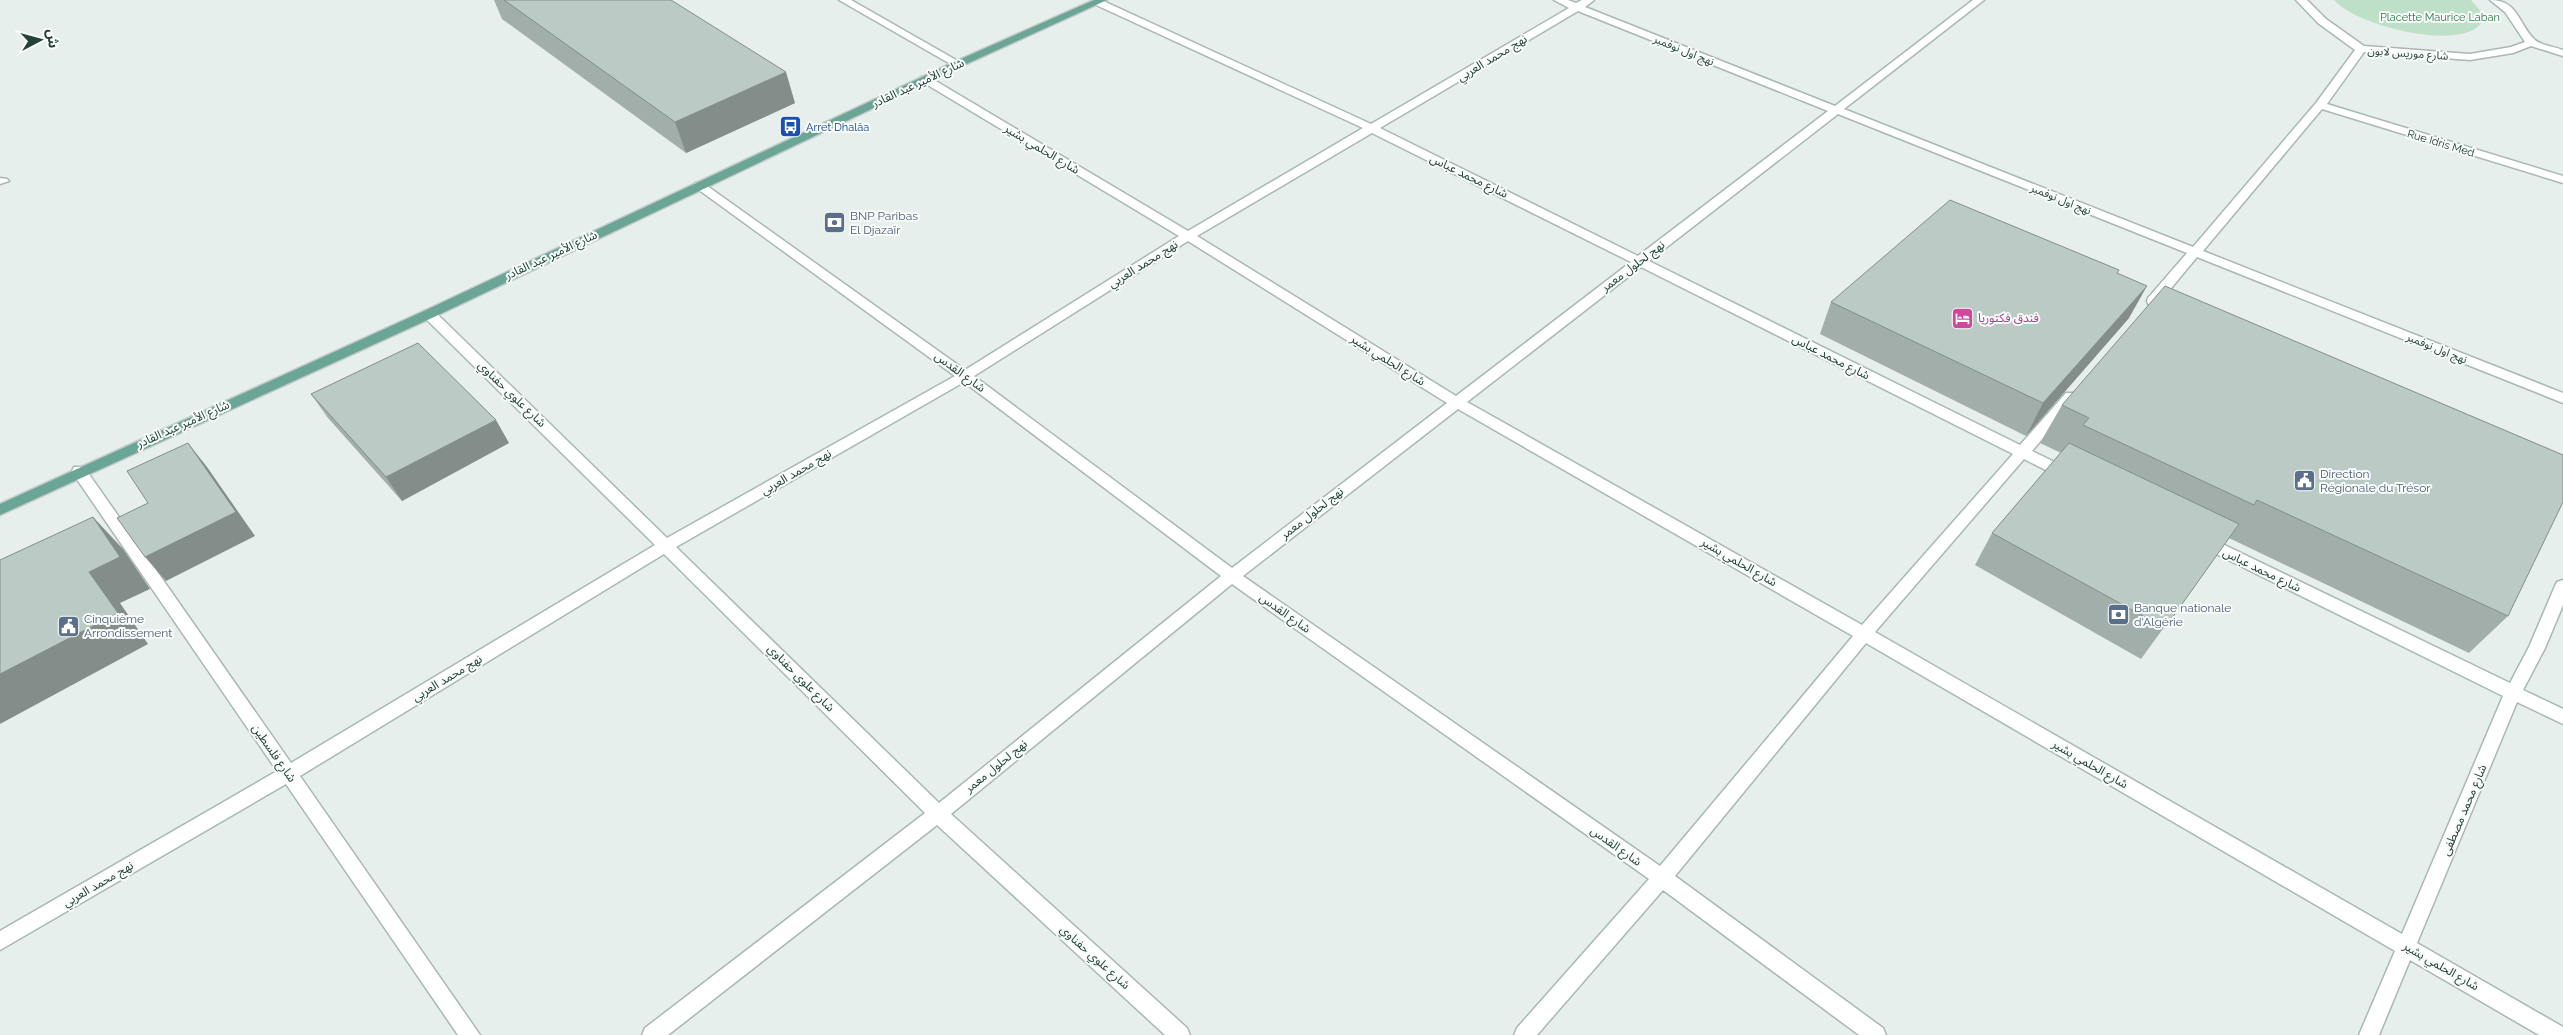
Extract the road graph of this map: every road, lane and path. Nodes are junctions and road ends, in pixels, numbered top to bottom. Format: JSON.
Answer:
{"nodes":[{"id":1,"x":844,"y":0,"type":"edge"},
{"id":2,"x":1559,"y":0,"type":"edge"},
{"id":3,"x":1979,"y":0,"type":"edge"},
{"id":4,"x":2301,"y":0,"type":"edge"},
{"id":5,"x":2495,"y":0,"type":"edge"},
{"id":6,"x":1100,"y":1,"type":"edge"},
{"id":7,"x":1583,"y":4,"type":"edge"},
{"id":8,"x":2531,"y":44,"type":"junction"},
{"id":9,"x":2361,"y":49,"type":"junction"},
{"id":10,"x":2563,"y":53,"type":"edge"},
{"id":11,"x":958,"y":64,"type":"junction"},
{"id":12,"x":926,"y":79,"type":"junction"},
{"id":13,"x":2320,"y":106,"type":"junction"},
{"id":14,"x":1838,"y":110,"type":"junction"},
{"id":15,"x":1373,"y":128,"type":"junction"},
{"id":16,"x":2563,"y":180,"type":"edge"},
{"id":17,"x":700,"y":185,"type":"junction"},
{"id":18,"x":1188,"y":236,"type":"junction"},
{"id":19,"x":2196,"y":252,"type":"junction"},
{"id":20,"x":1639,"y":261,"type":"junction"},
{"id":21,"x":2144,"y":312,"type":"edge"},
{"id":22,"x":429,"y":314,"type":"junction"},
{"id":23,"x":965,"y":376,"type":"junction"},
{"id":24,"x":2080,"y":386,"type":"edge"},
{"id":25,"x":2563,"y":398,"type":"edge"},
{"id":26,"x":1455,"y":402,"type":"junction"},
{"id":27,"x":2022,"y":453,"type":"junction"},
{"id":28,"x":79,"y":472,"type":"junction"},
{"id":29,"x":2085,"y":483,"type":"edge"},
{"id":30,"x":0,"y":510,"type":"edge"},
{"id":31,"x":2192,"y":536,"type":"edge"},
{"id":32,"x":667,"y":545,"type":"junction"},
{"id":33,"x":1232,"y":576,"type":"junction"},
{"id":34,"x":2563,"y":586,"type":"edge"},
{"id":35,"x":1864,"y":634,"type":"junction"},
{"id":36,"x":2513,"y":694,"type":"junction"},
{"id":37,"x":2563,"y":717,"type":"edge"},
{"id":38,"x":288,"y":774,"type":"junction"},
{"id":39,"x":938,"y":814,"type":"junction"},
{"id":40,"x":1662,"y":878,"type":"junction"},
{"id":41,"x":0,"y":941,"type":"edge"},
{"id":42,"x":2407,"y":947,"type":"junction"},
{"id":43,"x":470,"y":1035,"type":"edge"},
{"id":44,"x":652,"y":1035,"type":"edge"},
{"id":45,"x":1180,"y":1035,"type":"edge"},
{"id":46,"x":1524,"y":1035,"type":"edge"},
{"id":47,"x":1876,"y":1035,"type":"edge"},
{"id":48,"x":2369,"y":1035,"type":"edge"},
{"id":49,"x":2558,"y":1035,"type":"edge"}],
"edges":[{"from":1,"to":11,"type":"street"},
{"from":2,"to":7,"type":"street","name":"نهج اول نوفمبر"},
{"from":3,"to":14,"type":"street","name":"نهج لحلول معمر"},
{"from":4,"to":9,"type":"street","name":"شارع موريس لابون"},
{"from":5,"to":8,"type":"street"},
{"from":6,"to":11,"type":"main road","name":"شارع الأمير عبد القادر"},
{"from":6,"to":15,"type":"street","name":"شارع محمد عباس"},
{"from":7,"to":14,"type":"street","name":"نهج اول نوفمبر"},
{"from":7,"to":15,"type":"street","name":"نهج محمد العربي"},
{"from":8,"to":9,"type":"street","name":"شارع موريس لابون"},
{"from":8,"to":10,"type":"street"},
{"from":9,"to":13,"type":"street"},
{"from":11,"to":12,"type":"main road","name":"شارع الأمير عبد القادر"},
{"from":12,"to":17,"type":"main road","name":"شارع الأمير عبد القادر"},
{"from":12,"to":18,"type":"street","name":"شارع الحلمي بشير"},
{"from":13,"to":16,"type":"street","name":"Rue Idris Med"},
{"from":13,"to":19,"type":"street"},
{"from":14,"to":19,"type":"street","name":"نهج اول نوفمبر"},
{"from":14,"to":20,"type":"street","name":"نهج لحلول معمر"},
{"from":15,"to":18,"type":"street","name":"نهج محمد العربي"},
{"from":15,"to":20,"type":"street","name":"شارع محمد عباس"},
{"from":17,"to":22,"type":"main road","name":"شارع الأمير عبد القادر"},
{"from":17,"to":23,"type":"street","name":"شارع القدس"},
{"from":18,"to":23,"type":"street","name":"نهج محمد العربي"},
{"from":18,"to":26,"type":"street","name":"شارع الحلمي بشير"},
{"from":19,"to":21,"type":"street"},
{"from":19,"to":25,"type":"street","name":"نهج اول نوفمبر"},
{"from":20,"to":26,"type":"street","name":"نهج لحلول معمر"},
{"from":20,"to":27,"type":"street","name":"شارع محمد عباس"},
{"from":22,"to":28,"type":"main road","name":"شارع الأمير عبد القادر"},
{"from":22,"to":32,"type":"street","name":"شارع علوي حفناوي"},
{"from":23,"to":32,"type":"street","name":"نهج محمد العربي"},
{"from":23,"to":33,"type":"street","name":"شارع القدس"},
{"from":24,"to":27,"type":"street"},
{"from":26,"to":33,"type":"street","name":"نهج لحلول معمر"},
{"from":26,"to":35,"type":"street","name":"شارع الحلمي بشير"},
{"from":27,"to":29,"type":"street","name":"شارع محمد عباس"},
{"from":27,"to":35,"type":"street"},
{"from":28,"to":30,"type":"main road","name":"شارع الأمير عبد القادر"},
{"from":28,"to":38,"type":"street","name":"شارع فلسطين"},
{"from":31,"to":36,"type":"street","name":"شارع محمد عباس"},
{"from":32,"to":38,"type":"street","name":"نهج محمد العربي"},
{"from":32,"to":39,"type":"street","name":"شارع علوي حفناوي"},
{"from":33,"to":39,"type":"street","name":"نهج لحلول معمر"},
{"from":33,"to":40,"type":"street","name":"شارع القدس"},
{"from":34,"to":36,"type":"street","name":"شارع محمد مصطفى"},
{"from":35,"to":40,"type":"street"},
{"from":35,"to":42,"type":"street","name":"شارع الحلمي بشير"},
{"from":36,"to":37,"type":"street","name":"شارع محمد عباس"},
{"from":36,"to":42,"type":"street","name":"شارع محمد مصطفى"},
{"from":38,"to":41,"type":"street","name":"نهج محمد العربي"},
{"from":38,"to":43,"type":"street","name":"شارع فلسطين"},
{"from":39,"to":44,"type":"street","name":"نهج لحلول معمر"},
{"from":39,"to":45,"type":"street","name":"شارع علوي حفناوي"},
{"from":40,"to":46,"type":"street"},
{"from":40,"to":47,"type":"street","name":"شارع القدس"},
{"from":42,"to":48,"type":"street","name":"شارع محمد مصطفى"},
{"from":42,"to":49,"type":"street","name":"شارع الحلمي بشير"}]}
